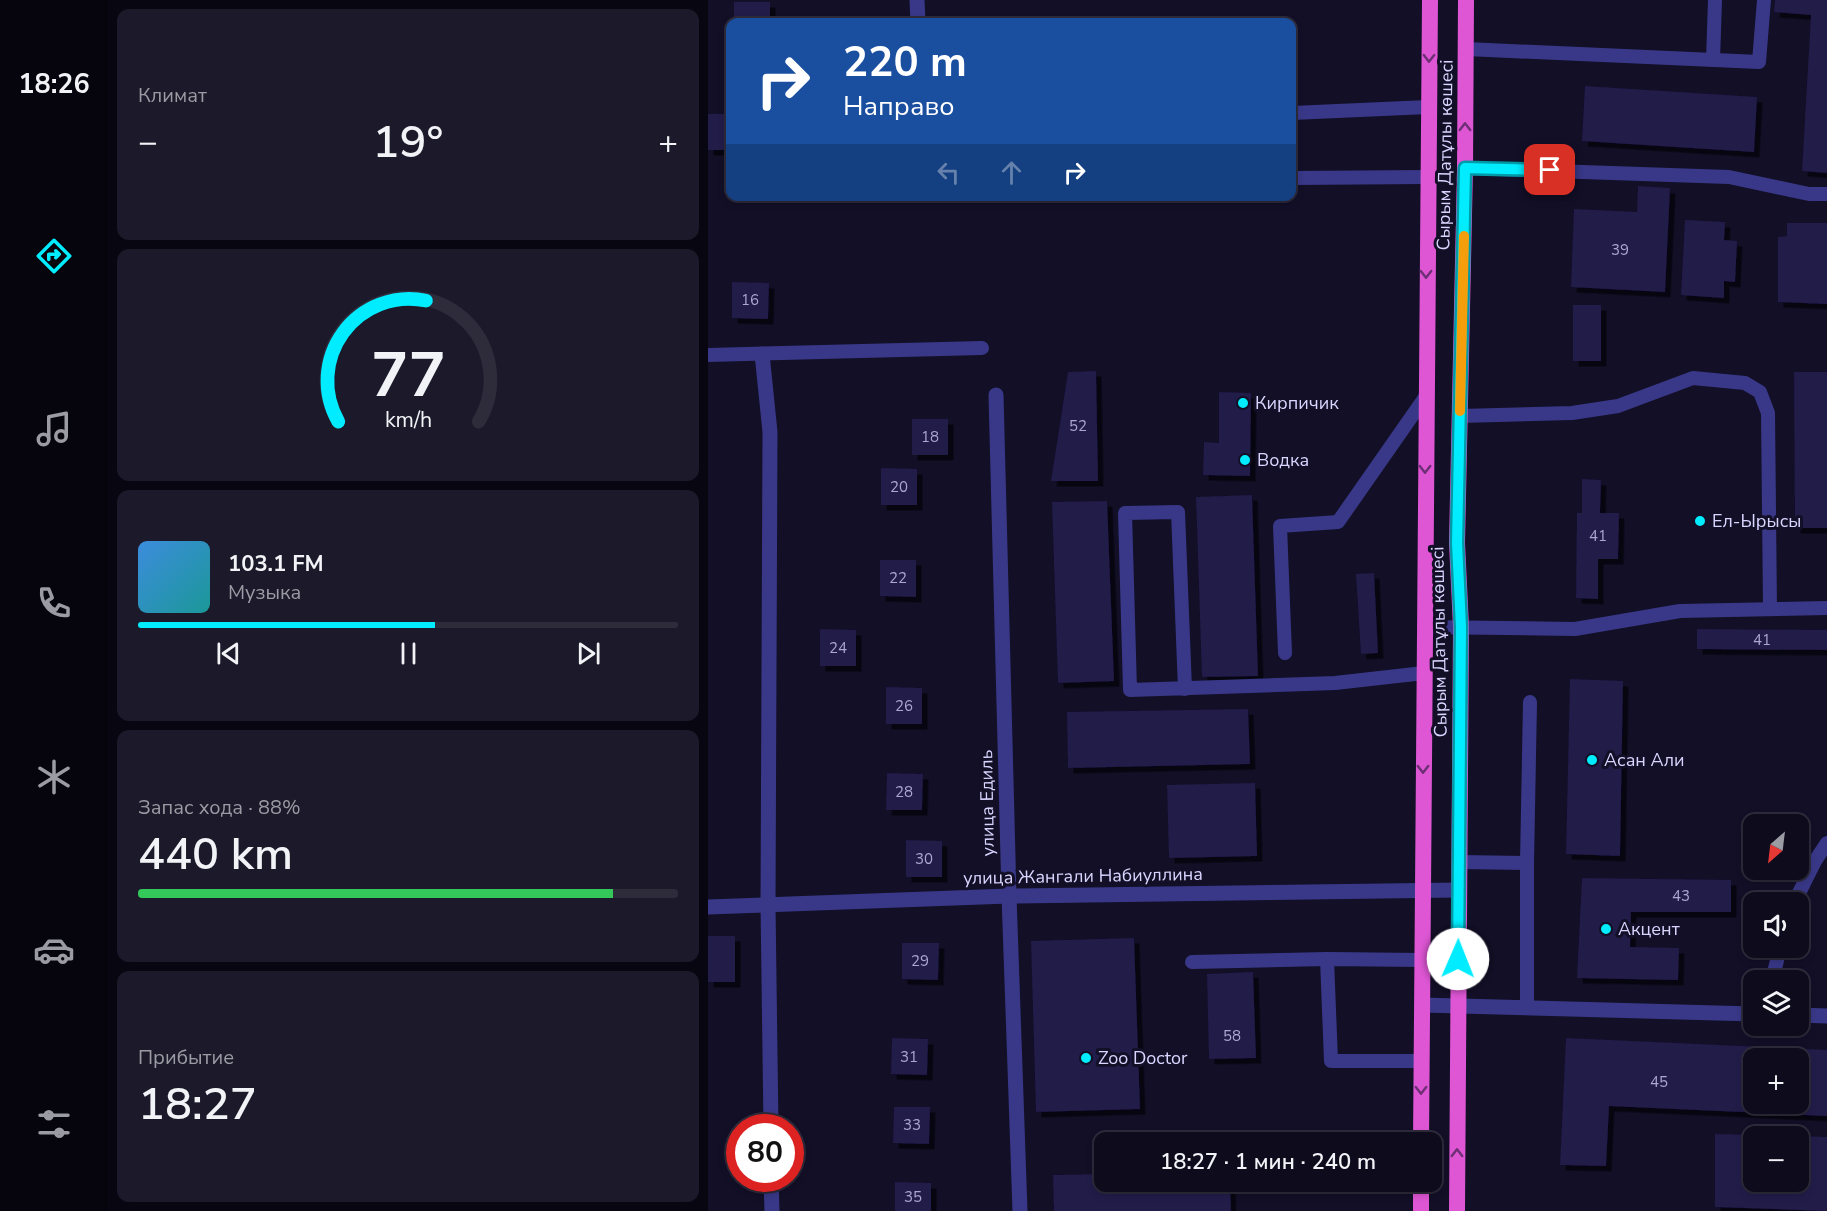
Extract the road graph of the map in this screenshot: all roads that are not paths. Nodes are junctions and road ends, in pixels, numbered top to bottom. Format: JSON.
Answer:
{"nodes":[{"id":1,"x":917,"y":0,"type":"edge"},
{"id":2,"x":1430,"y":0,"type":"edge"},
{"id":3,"x":1466,"y":0,"type":"edge"},
{"id":4,"x":1715,"y":0,"type":"edge"},
{"id":5,"x":1764,"y":0,"type":"edge"},
{"id":6,"x":918,"y":18,"type":"edge"},
{"id":7,"x":1466,"y":49,"type":"junction"},
{"id":8,"x":1713,"y":60,"type":"junction"},
{"id":9,"x":1428,"y":107,"type":"junction"},
{"id":10,"x":1296,"y":113,"type":"edge"},
{"id":11,"x":1465,"y":168,"type":"junction"},
{"id":12,"x":1427,"y":177,"type":"junction"},
{"id":13,"x":1296,"y":178,"type":"edge"},
{"id":14,"x":1827,"y":194,"type":"edge"},
{"id":15,"x":982,"y":348,"type":"dead end"},
{"id":16,"x":762,"y":354,"type":"junction"},
{"id":17,"x":708,"y":355,"type":"edge"},
{"id":18,"x":996,"y":395,"type":"dead end"},
{"id":19,"x":1426,"y":396,"type":"junction"},
{"id":20,"x":1460,"y":416,"type":"junction"},
{"id":21,"x":1827,"y":608,"type":"edge"},
{"id":22,"x":1770,"y":609,"type":"junction"},
{"id":23,"x":1424,"y":627,"type":"junction"},
{"id":24,"x":1461,"y":627,"type":"junction"},
{"id":25,"x":1285,"y":653,"type":"dead end"},
{"id":26,"x":1424,"y":673,"type":"junction"},
{"id":27,"x":1185,"y":689,"type":"junction"},
{"id":28,"x":1530,"y":702,"type":"dead end"},
{"id":29,"x":1827,"y":843,"type":"edge"},
{"id":30,"x":1460,"y":862,"type":"junction"},
{"id":31,"x":1527,"y":863,"type":"junction"},
{"id":32,"x":1423,"y":890,"type":"junction"},
{"id":33,"x":1459,"y":890,"type":"junction"},
{"id":34,"x":1800,"y":892,"type":"edge"},
{"id":35,"x":1009,"y":896,"type":"junction"},
{"id":36,"x":768,"y":905,"type":"junction"},
{"id":37,"x":708,"y":907,"type":"edge"},
{"id":38,"x":1327,"y":959,"type":"junction"},
{"id":39,"x":1422,"y":960,"type":"junction"},
{"id":40,"x":1192,"y":962,"type":"dead end"},
{"id":41,"x":1422,"y":1005,"type":"junction"},
{"id":42,"x":1458,"y":1005,"type":"junction"},
{"id":43,"x":1527,"y":1007,"type":"junction"},
{"id":44,"x":1743,"y":1014,"type":"edge"},
{"id":45,"x":1809,"y":1015,"type":"edge"},
{"id":46,"x":1827,"y":1016,"type":"edge"},
{"id":47,"x":1422,"y":1061,"type":"junction"},
{"id":48,"x":771,"y":1114,"type":"edge"},
{"id":49,"x":1421,"y":1132,"type":"edge"},
{"id":50,"x":771,"y":1192,"type":"edge"},
{"id":51,"x":1421,"y":1192,"type":"edge"},
{"id":52,"x":772,"y":1211,"type":"edge"},
{"id":53,"x":1020,"y":1211,"type":"edge"},
{"id":54,"x":1421,"y":1211,"type":"edge"},
{"id":55,"x":1457,"y":1211,"type":"edge"}],
"edges":[{"from":1,"to":6,"type":"street"},
{"from":2,"to":9,"type":"highway","name":"Сырым Датұлы көшесі","one_way":true},
{"from":3,"to":7,"type":"highway","name":"Сырым Датұлы көшесі"},
{"from":4,"to":8,"type":"lane"},
{"from":5,"to":8,"type":"lane"},
{"from":7,"to":8,"type":"lane"},
{"from":11,"to":7,"type":"highway","name":"Сырым Датұлы көшесі","one_way":true},
{"from":9,"to":10,"type":"lane"},
{"from":9,"to":12,"type":"highway","name":"Сырым Датұлы көшесі"},
{"from":11,"to":14,"type":"lane"},
{"from":11,"to":20,"type":"highway","name":"Сырым Датұлы көшесі"},
{"from":12,"to":13,"type":"lane"},
{"from":12,"to":19,"type":"highway","name":"Сырым Датұлы көшесі","one_way":true},
{"from":15,"to":16,"type":"lane"},
{"from":16,"to":17,"type":"lane"},
{"from":16,"to":36,"type":"street"},
{"from":18,"to":35,"type":"street","name":"улица Едиль"},
{"from":19,"to":23,"type":"highway","name":"Сырым Датұлы көшесі","one_way":true},
{"from":19,"to":25,"type":"lane"},
{"from":20,"to":22,"type":"lane"},
{"from":20,"to":24,"type":"highway","name":"Сырым Датұлы көшесі"},
{"from":21,"to":22,"type":"lane"},
{"from":22,"to":24,"type":"lane"},
{"from":23,"to":24,"type":"lane"},
{"from":23,"to":26,"type":"highway","name":"Сырым Датұлы көшесі"},
{"from":24,"to":30,"type":"highway","name":"Сырым Датұлы көшесі"},
{"from":26,"to":27,"type":"lane"},
{"from":26,"to":32,"type":"highway","name":"Сырым Датұлы көшесі","one_way":true},
{"from":27,"to":27,"type":"lane"},
{"from":28,"to":31,"type":"lane"},
{"from":29,"to":34,"type":"lane"},
{"from":30,"to":31,"type":"lane"},
{"from":30,"to":33,"type":"highway","name":"Сырым Датұлы көшесі"},
{"from":31,"to":43,"type":"lane"},
{"from":32,"to":33,"type":"street","name":"улица Жангали Набиуллина"},
{"from":32,"to":35,"type":"street","name":"улица Жангали Набиуллина"},
{"from":32,"to":39,"type":"highway","name":"Сырым Датұлы көшесі"},
{"from":33,"to":42,"type":"highway","name":"Сырым Датұлы көшесі"},
{"from":35,"to":36,"type":"street","name":"улица Жангали Набиуллина"},
{"from":35,"to":53,"type":"street","name":"улица Едиль"},
{"from":36,"to":37,"type":"street","name":"улица Жангали Набиуллина"},
{"from":36,"to":48,"type":"street"},
{"from":38,"to":39,"type":"lane"},
{"from":38,"to":40,"type":"lane"},
{"from":38,"to":47,"type":"lane"},
{"from":39,"to":41,"type":"highway","name":"Сырым Датұлы көшесі"},
{"from":41,"to":42,"type":"street"},
{"from":41,"to":47,"type":"highway","name":"Сырым Датұлы көшесі"},
{"from":42,"to":43,"type":"street"},
{"from":55,"to":42,"type":"highway","name":"Сырым Датұлы көшесі","one_way":true},
{"from":43,"to":44,"type":"street"},
{"from":45,"to":46,"type":"street"},
{"from":47,"to":49,"type":"highway","name":"Сырым Датұлы көшесі","one_way":true},
{"from":50,"to":52,"type":"street"},
{"from":51,"to":54,"type":"highway"}]}
